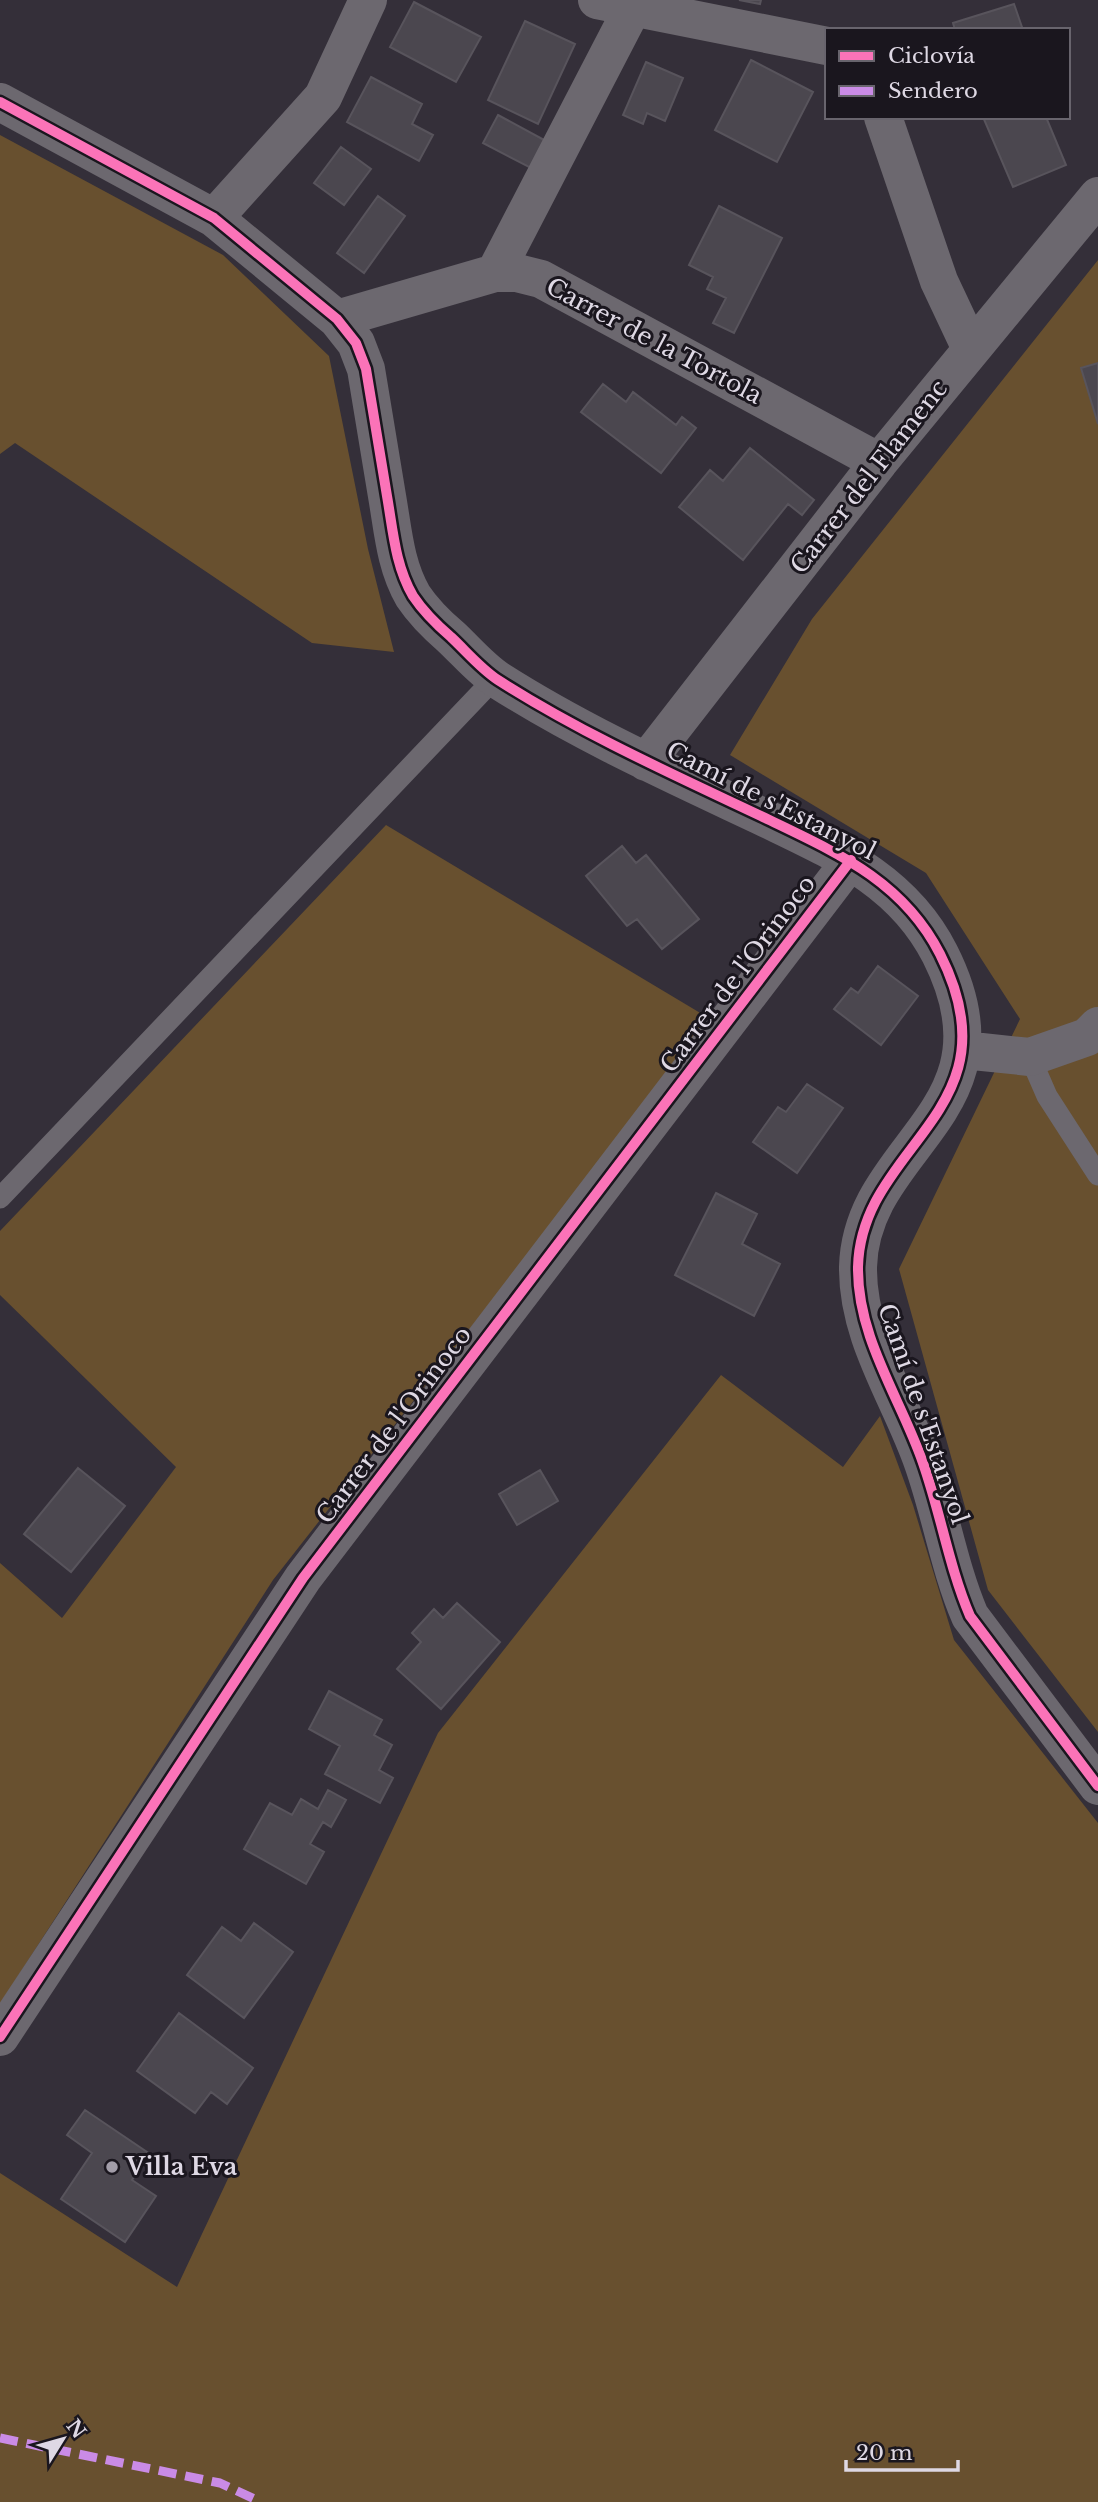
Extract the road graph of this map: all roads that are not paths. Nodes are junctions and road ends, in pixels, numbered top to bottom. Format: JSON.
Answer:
{"nodes":[{"id":1,"x":368,"y":0,"type":"edge"},
{"id":2,"x":615,"y":3,"type":"edge"},
{"id":3,"x":825,"y":46,"type":"edge"},
{"id":4,"x":0,"y":102,"type":"edge"},
{"id":5,"x":884,"y":119,"type":"edge"},
{"id":6,"x":1098,"y":196,"type":"edge"},
{"id":7,"x":214,"y":218,"type":"junction"},
{"id":8,"x":495,"y":273,"type":"junction"},
{"id":9,"x":337,"y":319,"type":"junction"},
{"id":10,"x":971,"y":349,"type":"junction"},
{"id":11,"x":879,"y":462,"type":"junction"},
{"id":12,"x":495,"y":678,"type":"junction"},
{"id":13,"x":646,"y":762,"type":"junction"},
{"id":14,"x":851,"y":860,"type":"junction"},
{"id":15,"x":1098,"y":1026,"type":"edge"},
{"id":16,"x":963,"y":1050,"type":"junction"},
{"id":17,"x":1030,"y":1057,"type":"junction"},
{"id":18,"x":1098,"y":1175,"type":"edge"},
{"id":19,"x":0,"y":1198,"type":"edge"},
{"id":20,"x":1098,"y":1786,"type":"edge"},
{"id":21,"x":0,"y":2037,"type":"edge"}],
"edges":[{"from":1,"to":7,"type":"street"},
{"from":2,"to":3,"type":"street"},
{"from":2,"to":8,"type":"street"},
{"from":4,"to":7,"type":"street","name":"Camí de s'Estanyol"},
{"from":5,"to":10,"type":"street"},
{"from":6,"to":10,"type":"street","name":"Carrer del Flamenc"},
{"from":7,"to":9,"type":"street","name":"Camí de s'Estanyol"},
{"from":8,"to":9,"type":"street","name":"Carrer de la Tortola"},
{"from":8,"to":11,"type":"street","name":"Carrer de la Tortola"},
{"from":9,"to":12,"type":"street","name":"Camí de s'Estanyol"},
{"from":10,"to":11,"type":"street","name":"Carrer del Flamenc"},
{"from":11,"to":13,"type":"street","name":"Carrer del Flamenc"},
{"from":12,"to":13,"type":"street","name":"Camí de s'Estanyol"},
{"from":12,"to":19,"type":"lane"},
{"from":13,"to":14,"type":"street","name":"Camí de s'Estanyol"},
{"from":14,"to":16,"type":"street","name":"Camí de s'Estanyol"},
{"from":14,"to":21,"type":"street","name":"Carrer de l'Orinoco"},
{"from":15,"to":17,"type":"street"},
{"from":16,"to":17,"type":"street"},
{"from":16,"to":20,"type":"street","name":"Camí de s'Estanyol"},
{"from":17,"to":18,"type":"lane"}]}
